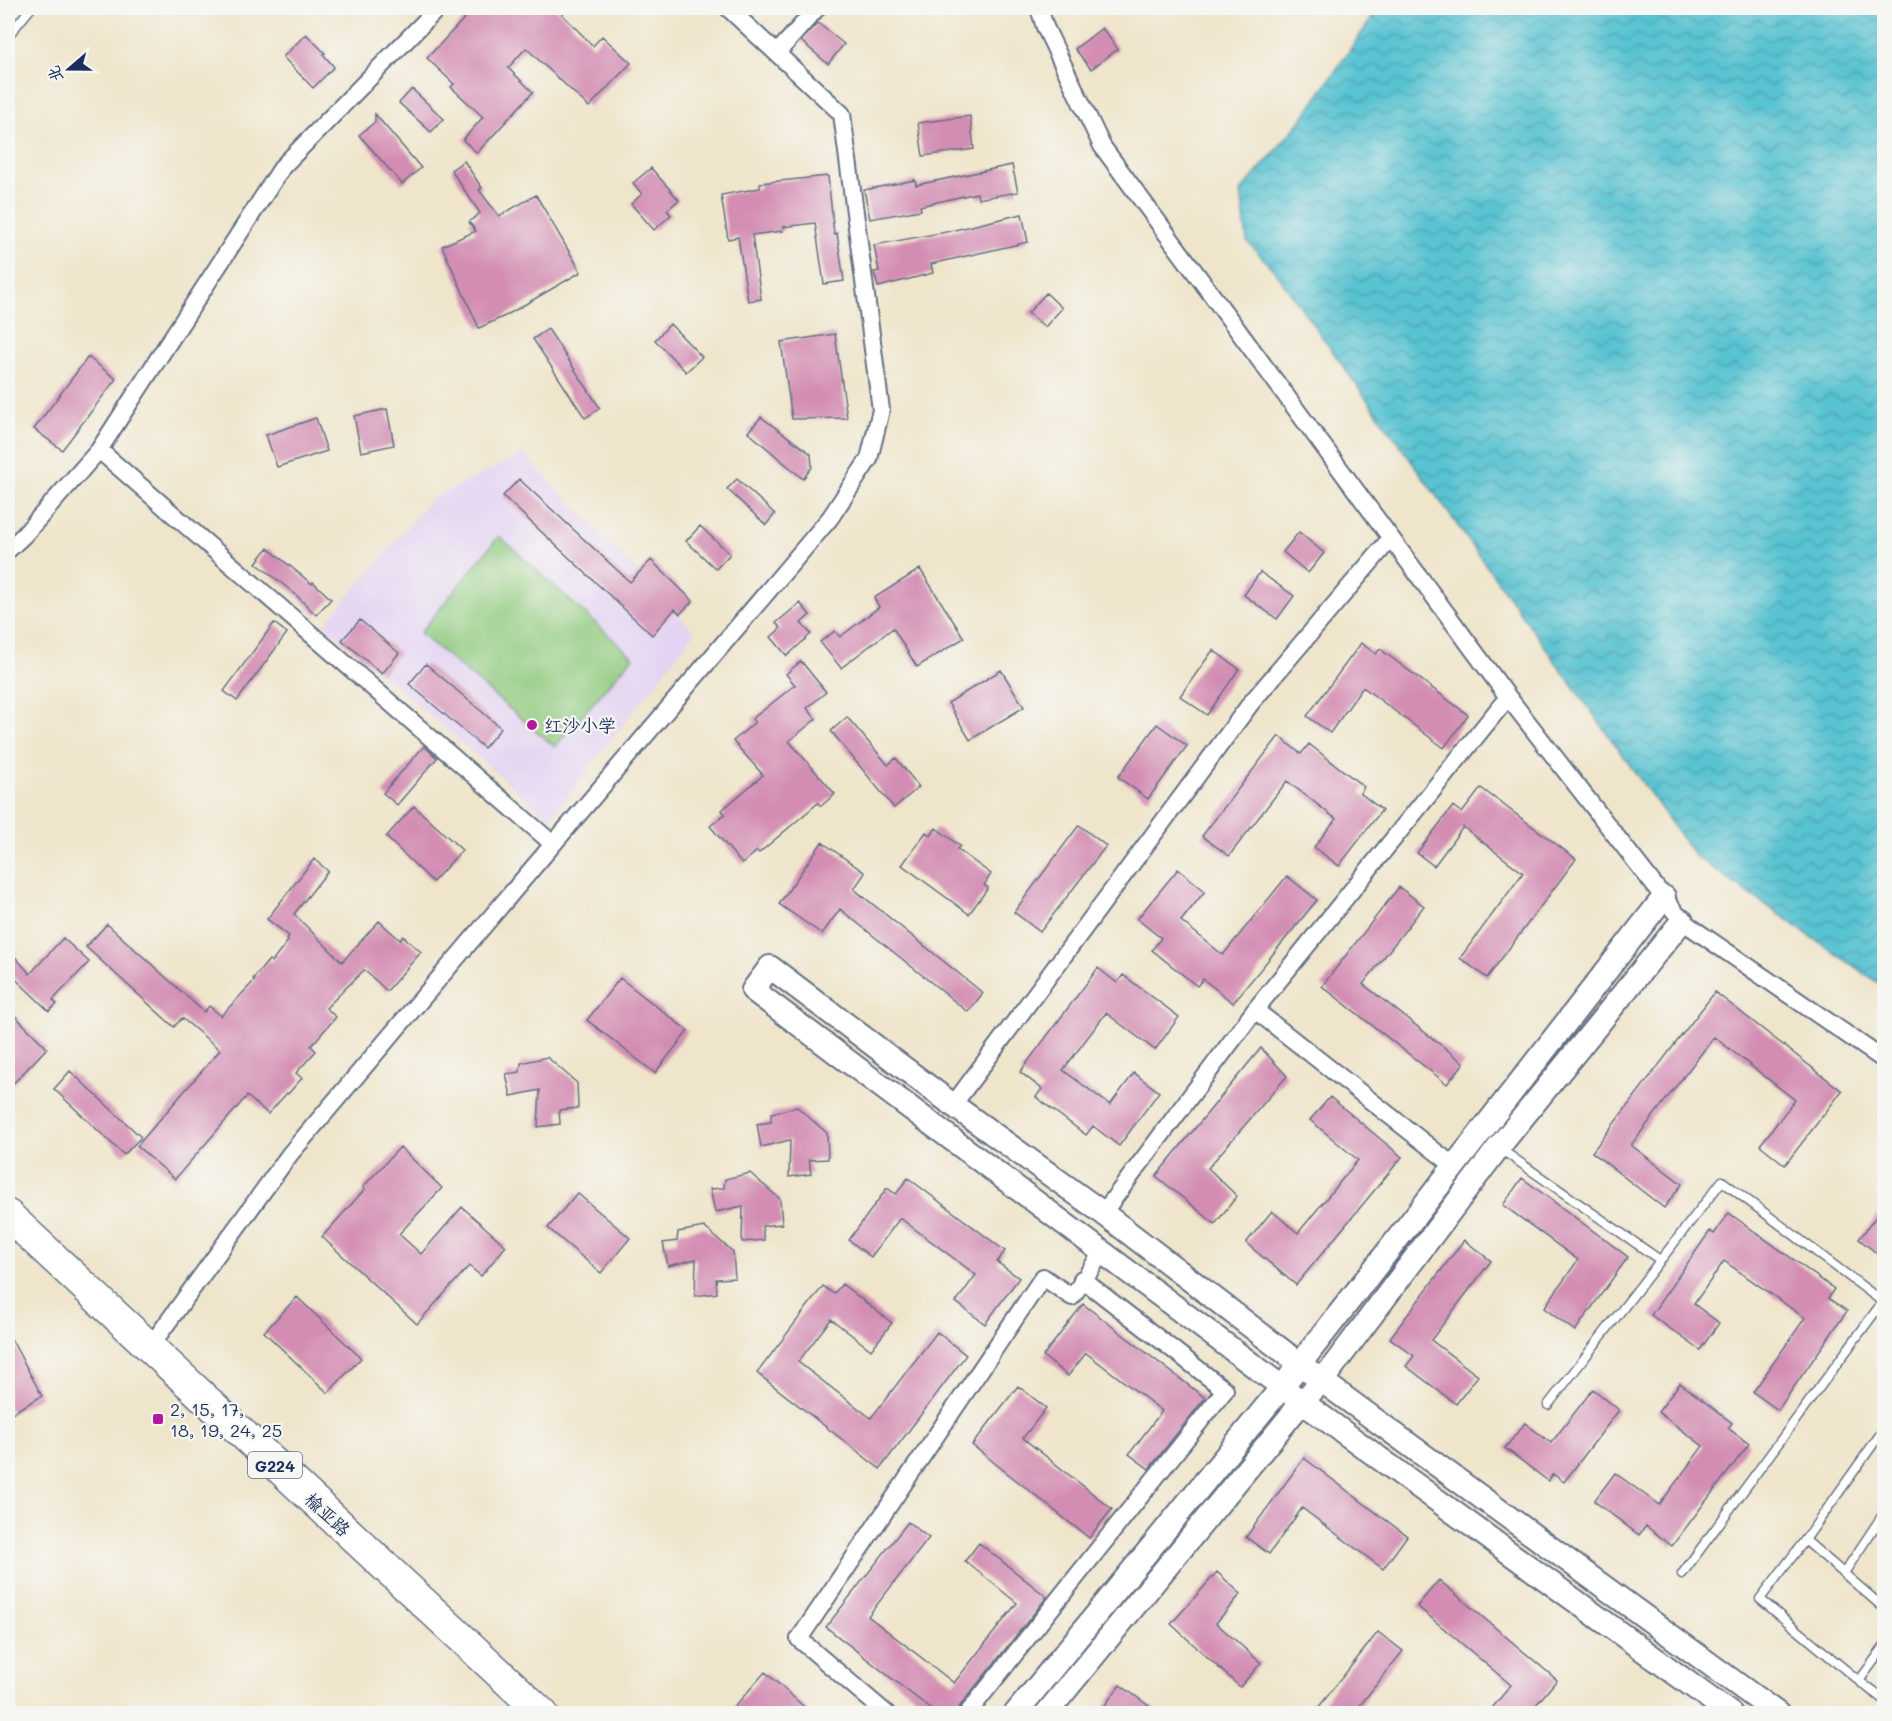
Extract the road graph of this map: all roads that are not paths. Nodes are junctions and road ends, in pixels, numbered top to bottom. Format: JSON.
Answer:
{"nodes":[{"id":1,"x":31,"y":8,"type":"edge"},
{"id":2,"x":438,"y":8,"type":"edge"},
{"id":3,"x":728,"y":8,"type":"edge"},
{"id":4,"x":817,"y":8,"type":"edge"},
{"id":5,"x":1039,"y":8,"type":"edge"},
{"id":6,"x":8,"y":36,"type":"edge"},
{"id":7,"x":777,"y":53,"type":"junction"},
{"id":8,"x":99,"y":450,"type":"junction"},
{"id":9,"x":1391,"y":538,"type":"junction"},
{"id":10,"x":8,"y":550,"type":"edge"},
{"id":11,"x":1508,"y":697,"type":"junction"},
{"id":12,"x":553,"y":844,"type":"junction"},
{"id":13,"x":1664,"y":897,"type":"junction"},
{"id":14,"x":1682,"y":921,"type":"junction"},
{"id":15,"x":1255,"y":1010,"type":"junction"},
{"id":16,"x":1884,"y":1060,"type":"edge"},
{"id":17,"x":953,"y":1106,"type":"junction"},
{"id":18,"x":1498,"y":1148,"type":"junction"},
{"id":19,"x":1454,"y":1166,"type":"junction"},
{"id":20,"x":1103,"y":1213,"type":"junction"},
{"id":21,"x":8,"y":1215,"type":"edge"},
{"id":22,"x":8,"y":1239,"type":"edge"},
{"id":23,"x":1103,"y":1251,"type":"junction"},
{"id":24,"x":1660,"y":1260,"type":"junction"},
{"id":25,"x":1082,"y":1279,"type":"junction"},
{"id":26,"x":1884,"y":1301,"type":"edge"},
{"id":27,"x":148,"y":1348,"type":"junction"},
{"id":28,"x":1300,"y":1364,"type":"junction"},
{"id":29,"x":1322,"y":1381,"type":"junction"},
{"id":30,"x":1282,"y":1387,"type":"junction"},
{"id":31,"x":1302,"y":1402,"type":"junction"},
{"id":32,"x":1548,"y":1406,"type":"dead end"},
{"id":33,"x":1884,"y":1429,"type":"edge"},
{"id":34,"x":1884,"y":1513,"type":"edge"},
{"id":35,"x":1805,"y":1540,"type":"junction"},
{"id":36,"x":1844,"y":1573,"type":"junction"},
{"id":37,"x":1682,"y":1574,"type":"dead end"},
{"id":38,"x":1884,"y":1608,"type":"edge"},
{"id":39,"x":1884,"y":1647,"type":"edge"},
{"id":40,"x":1859,"y":1681,"type":"junction"},
{"id":41,"x":1884,"y":1700,"type":"edge"},
{"id":42,"x":514,"y":1713,"type":"edge"},
{"id":43,"x":543,"y":1713,"type":"edge"},
{"id":44,"x":887,"y":1713,"type":"edge"},
{"id":45,"x":967,"y":1713,"type":"edge"},
{"id":46,"x":1015,"y":1713,"type":"edge"},
{"id":47,"x":1046,"y":1713,"type":"edge"},
{"id":48,"x":1731,"y":1713,"type":"edge"},
{"id":49,"x":1778,"y":1713,"type":"edge"}],
"edges":[{"from":1,"to":6,"type":"lane"},
{"from":2,"to":8,"type":"street"},
{"from":3,"to":7,"type":"street"},
{"from":4,"to":7,"type":"street"},
{"from":5,"to":9,"type":"street"},
{"from":7,"to":12,"type":"street"},
{"from":8,"to":10,"type":"street"},
{"from":8,"to":12,"type":"street"},
{"from":9,"to":11,"type":"street"},
{"from":9,"to":17,"type":"street"},
{"from":11,"to":13,"type":"street"},
{"from":11,"to":15,"type":"street"},
{"from":12,"to":27,"type":"street"},
{"from":13,"to":14,"type":"street"},
{"from":13,"to":19,"type":"street"},
{"from":14,"to":16,"type":"street"},
{"from":14,"to":18,"type":"street"},
{"from":15,"to":19,"type":"street"},
{"from":15,"to":20,"type":"street"},
{"from":17,"to":20,"type":"street"},
{"from":17,"to":23,"type":"street"},
{"from":18,"to":24,"type":"lane"},
{"from":18,"to":29,"type":"street"},
{"from":19,"to":28,"type":"street"},
{"from":20,"to":28,"type":"street"},
{"from":21,"to":27,"type":"highway","name":"榆亚路","number":"G224"},
{"from":22,"to":42,"type":"highway","name":"榆亚路","number":"G224"},
{"from":23,"to":25,"type":"street"},
{"from":23,"to":30,"type":"street"},
{"from":24,"to":26,"type":"lane"},
{"from":24,"to":32,"type":"lane"},
{"from":25,"to":44,"type":"street"},
{"from":25,"to":45,"type":"street"},
{"from":26,"to":37,"type":"lane"},
{"from":27,"to":43,"type":"highway","name":"榆亚路","number":"G224"},
{"from":28,"to":29,"type":"street"},
{"from":28,"to":30,"type":"street"},
{"from":29,"to":31,"type":"street"},
{"from":29,"to":49,"type":"street"},
{"from":30,"to":31,"type":"street"},
{"from":30,"to":46,"type":"street"},
{"from":31,"to":47,"type":"street"},
{"from":31,"to":48,"type":"street"},
{"from":33,"to":35,"type":"lane"},
{"from":34,"to":36,"type":"lane"},
{"from":35,"to":36,"type":"lane"},
{"from":35,"to":40,"type":"lane"},
{"from":36,"to":38,"type":"lane"},
{"from":39,"to":40,"type":"lane"},
{"from":40,"to":41,"type":"lane"}]}
